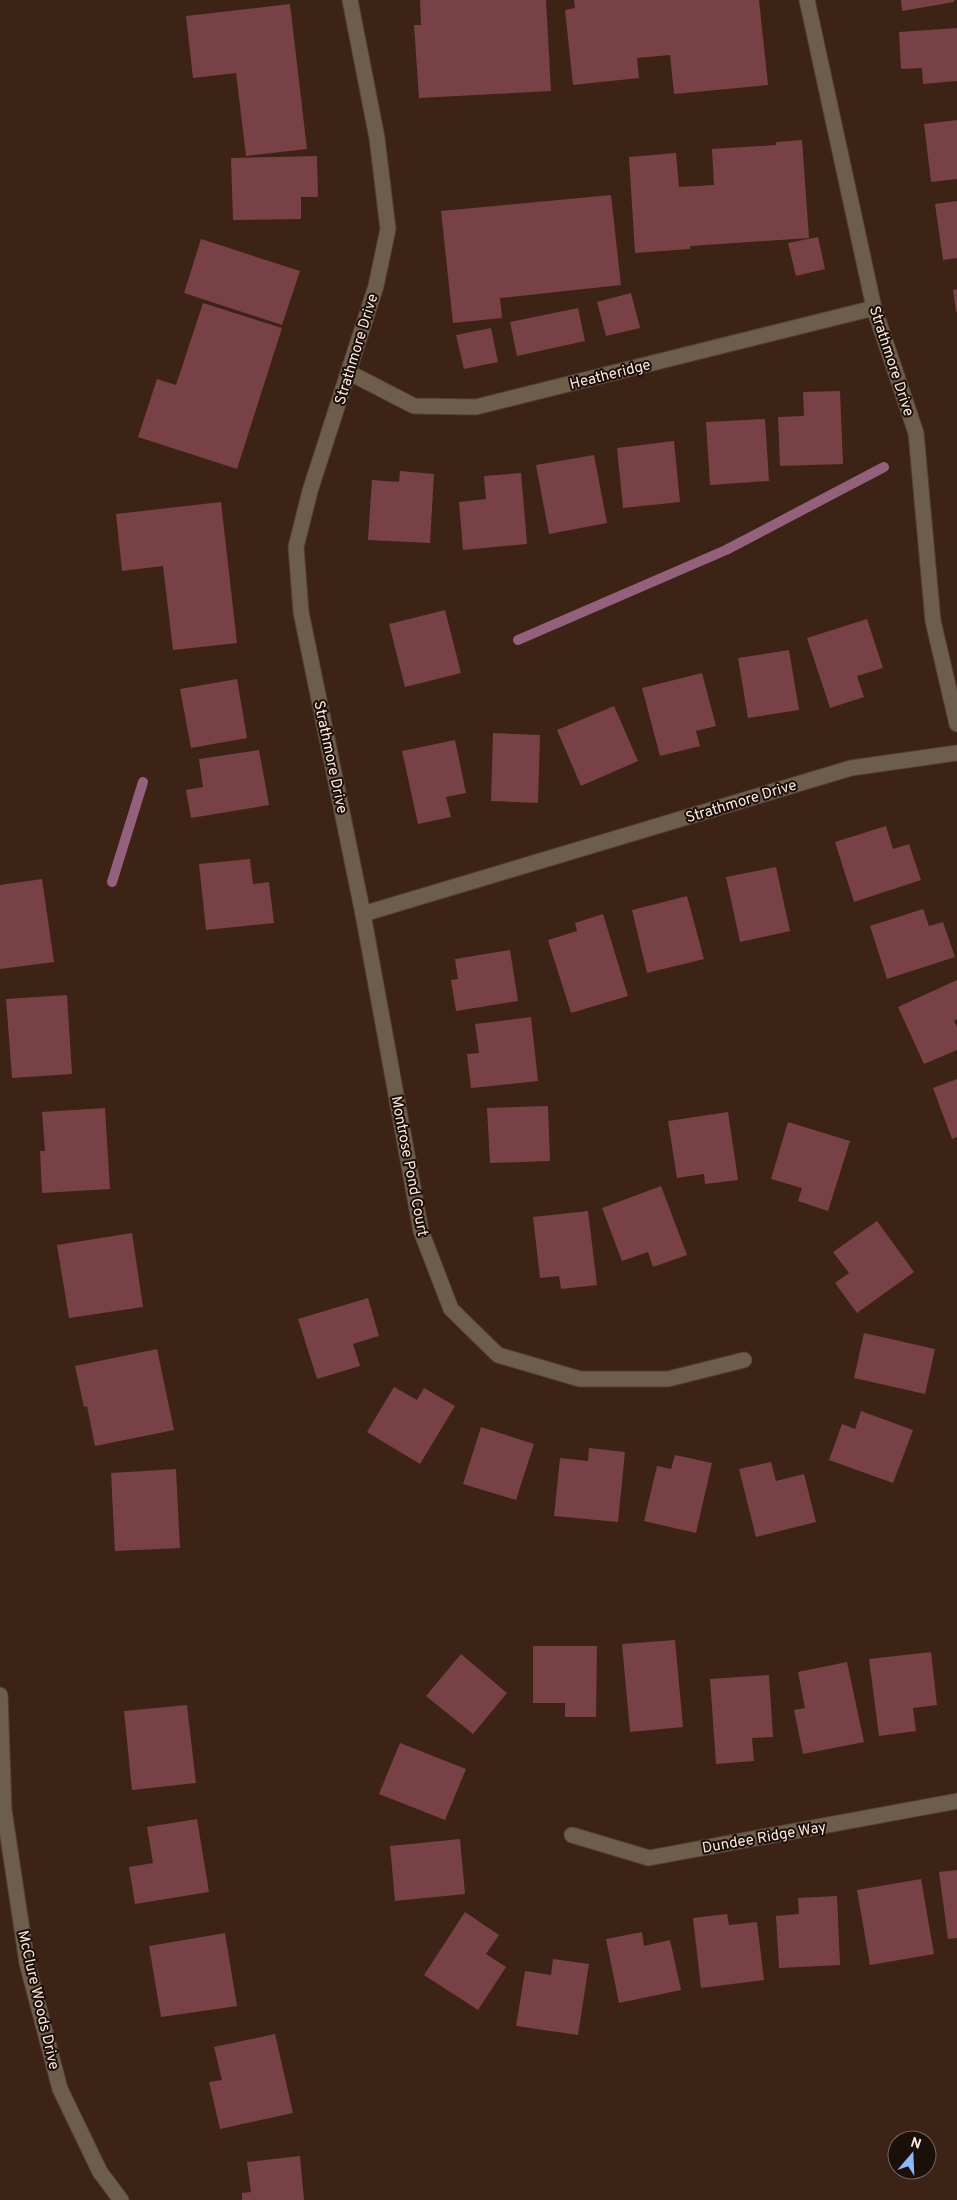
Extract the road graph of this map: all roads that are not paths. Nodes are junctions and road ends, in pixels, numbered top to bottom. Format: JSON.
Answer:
{"nodes":[{"id":1,"x":350,"y":0,"type":"edge"},
{"id":2,"x":807,"y":0,"type":"edge"},
{"id":3,"x":874,"y":308,"type":"junction"},
{"id":4,"x":350,"y":373,"type":"junction"},
{"id":5,"x":957,"y":724,"type":"edge"},
{"id":6,"x":957,"y":753,"type":"edge"},
{"id":7,"x":363,"y":914,"type":"junction"},
{"id":8,"x":744,"y":1360,"type":"dead end"},
{"id":9,"x":0,"y":1695,"type":"edge"},
{"id":10,"x":957,"y":1801,"type":"edge"},
{"id":11,"x":572,"y":1835,"type":"dead end"},
{"id":12,"x":121,"y":2200,"type":"edge"}],
"edges":[{"from":1,"to":4,"type":"street","name":"Strathmore Drive"},
{"from":2,"to":3,"type":"street","name":"Strathmore Drive"},
{"from":3,"to":4,"type":"street","name":"Heatheridge"},
{"from":3,"to":5,"type":"street","name":"Strathmore Drive"},
{"from":4,"to":7,"type":"street","name":"Strathmore Drive"},
{"from":6,"to":7,"type":"street","name":"Strathmore Drive"},
{"from":7,"to":8,"type":"street","name":"Montrose Pond Court"},
{"from":9,"to":12,"type":"street","name":"McClure Woods Drive"},
{"from":10,"to":11,"type":"street","name":"Dundee Ridge Way"}]}
